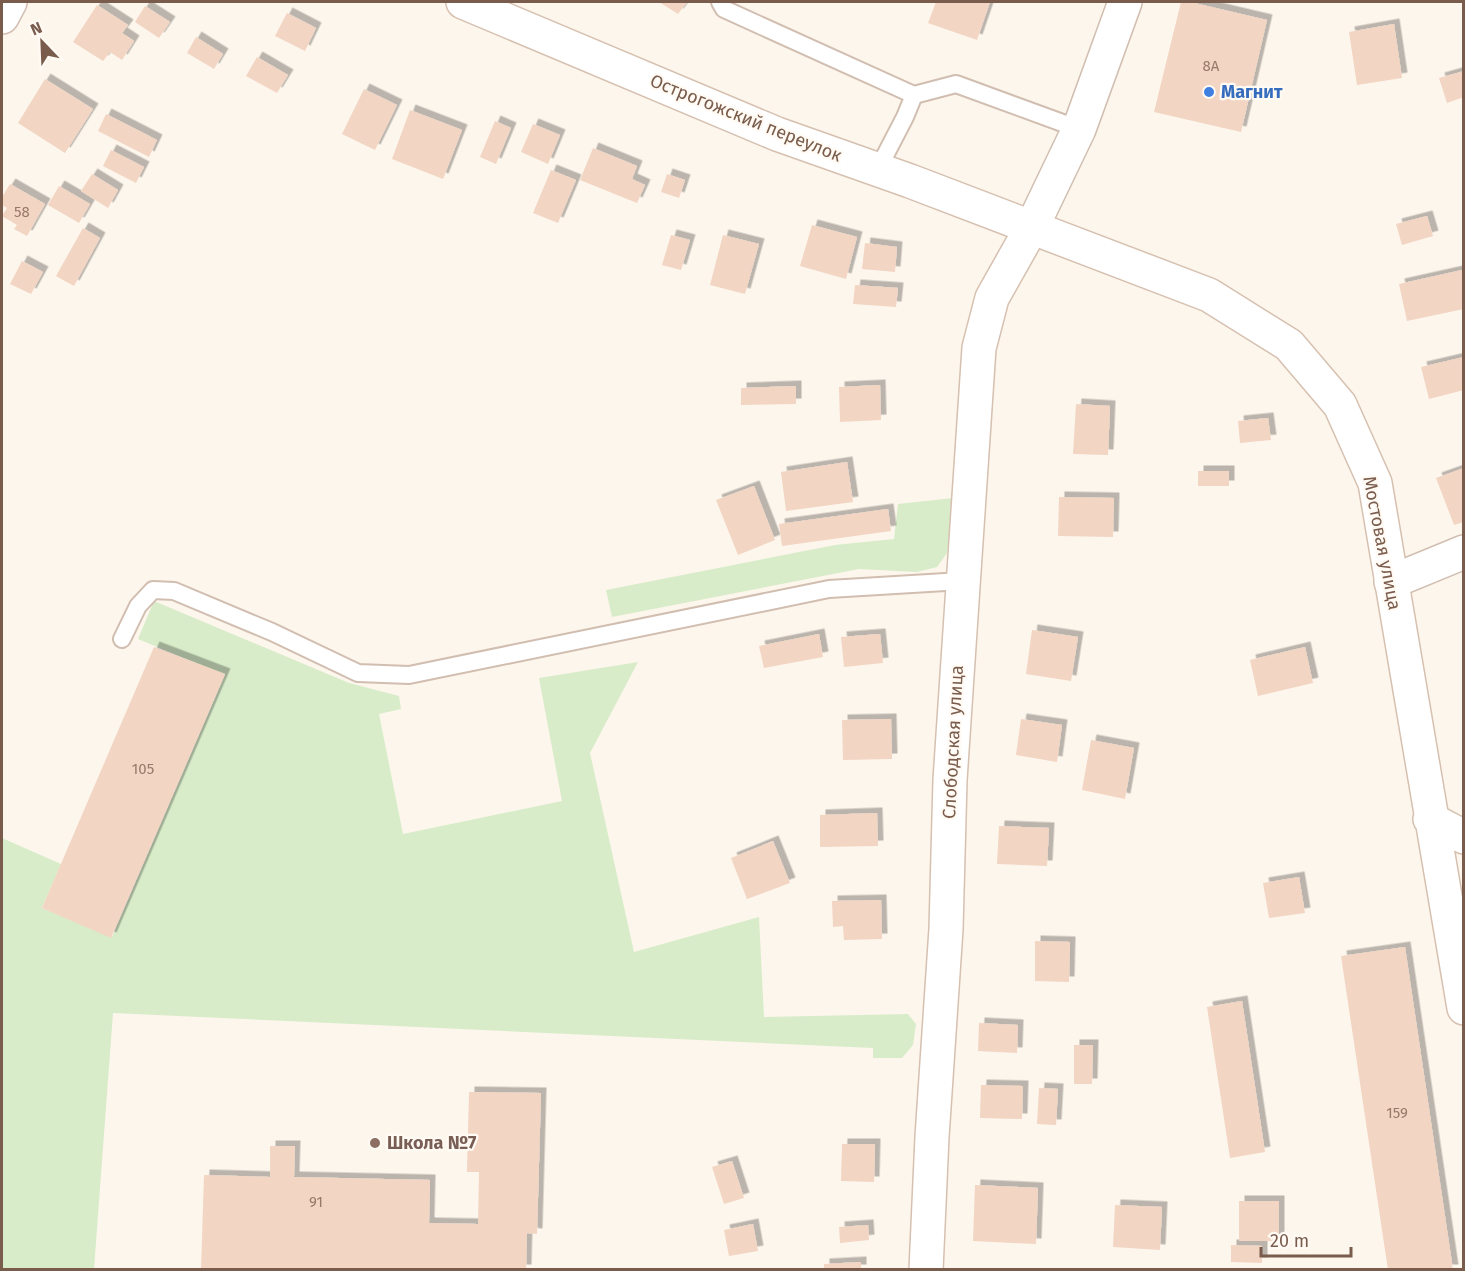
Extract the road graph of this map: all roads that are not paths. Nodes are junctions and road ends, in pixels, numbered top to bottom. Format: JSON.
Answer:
{"nodes":[{"id":1,"x":10,"y":2,"type":"edge"},
{"id":2,"x":463,"y":2,"type":"edge"},
{"id":3,"x":720,"y":2,"type":"edge"},
{"id":4,"x":1125,"y":2,"type":"edge"},
{"id":5,"x":2,"y":17,"type":"edge"},
{"id":6,"x":914,"y":96,"type":"junction"},
{"id":7,"x":1078,"y":129,"type":"junction"},
{"id":8,"x":878,"y":169,"type":"junction"},
{"id":9,"x":1032,"y":227,"type":"junction"},
{"id":10,"x":1464,"y":552,"type":"edge"},
{"id":11,"x":962,"y":581,"type":"junction"},
{"id":12,"x":1390,"y":582,"type":"junction"},
{"id":13,"x":122,"y":639,"type":"dead end"},
{"id":14,"x":1430,"y":819,"type":"junction"},
{"id":15,"x":1464,"y":837,"type":"edge"},
{"id":16,"x":1464,"y":1008,"type":"edge"},
{"id":17,"x":926,"y":1269,"type":"edge"}],
"edges":[{"from":1,"to":5,"type":"main road"},
{"from":2,"to":8,"type":"main road","name":"Острогожский переулок"},
{"from":3,"to":6,"type":"lane"},
{"from":4,"to":7,"type":"main road","name":"Слободская улица"},
{"from":6,"to":7,"type":"lane"},
{"from":6,"to":8,"type":"lane"},
{"from":7,"to":9,"type":"main road","name":"Слободская улица"},
{"from":8,"to":9,"type":"main road","name":"Острогожский переулок"},
{"from":9,"to":11,"type":"main road","name":"Слободская улица"},
{"from":9,"to":12,"type":"main road","name":"Мостовая улица"},
{"from":10,"to":12,"type":"main road"},
{"from":11,"to":13,"type":"lane"},
{"from":11,"to":17,"type":"main road","name":"Слободская улица"},
{"from":12,"to":14,"type":"main road","name":"Мостовая улица"},
{"from":14,"to":15,"type":"main road"},
{"from":14,"to":16,"type":"main road","name":"Мостовая улица"}]}
